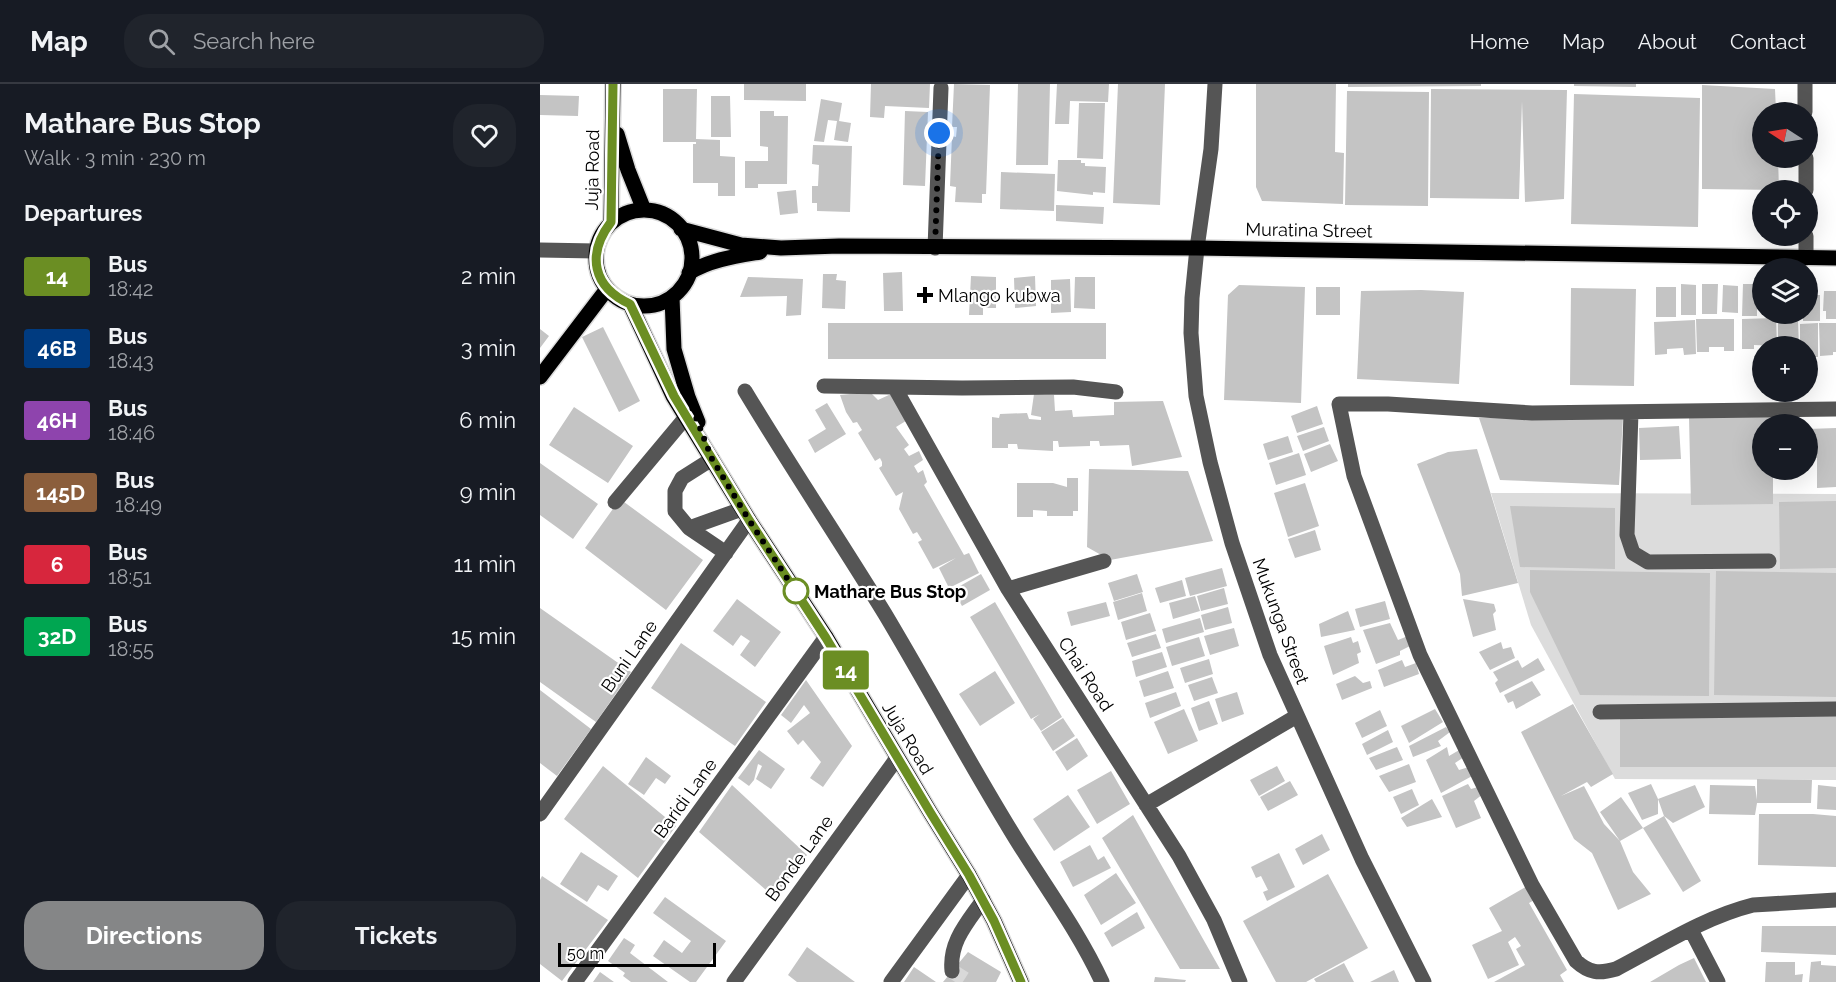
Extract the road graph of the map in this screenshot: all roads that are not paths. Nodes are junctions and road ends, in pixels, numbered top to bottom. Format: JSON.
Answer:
{"nodes":[{"id":1,"x":613,"y":84,"type":"edge"},
{"id":2,"x":1215,"y":84,"type":"edge"},
{"id":3,"x":1805,"y":84,"type":"edge"},
{"id":4,"x":941,"y":88,"type":"dead end"},
{"id":5,"x":1805,"y":102,"type":"edge"},
{"id":6,"x":613,"y":117,"type":"junction"},
{"id":7,"x":644,"y":210,"type":"junction"},
{"id":8,"x":611,"y":222,"type":"junction"},
{"id":9,"x":681,"y":229,"type":"junction"},
{"id":10,"x":1806,"y":246,"type":"edge"},
{"id":11,"x":781,"y":248,"type":"junction"},
{"id":12,"x":935,"y":248,"type":"junction"},
{"id":13,"x":1197,"y":248,"type":"junction"},
{"id":14,"x":540,"y":250,"type":"edge"},
{"id":15,"x":596,"y":251,"type":"junction"},
{"id":16,"x":1806,"y":258,"type":"joint"},
{"id":17,"x":1818,"y":258,"type":"edge"},
{"id":18,"x":1836,"y":258,"type":"edge"},
{"id":19,"x":689,"y":273,"type":"junction"},
{"id":20,"x":607,"y":289,"type":"junction"},
{"id":21,"x":672,"y":297,"type":"junction"},
{"id":22,"x":630,"y":304,"type":"junction"},
{"id":23,"x":540,"y":377,"type":"edge"},
{"id":24,"x":824,"y":386,"type":"dead end"},
{"id":25,"x":895,"y":388,"type":"junction"},
{"id":26,"x":746,"y":391,"type":"dead end"},
{"id":27,"x":1116,"y":392,"type":"dead end"},
{"id":28,"x":1836,"y":409,"type":"edge"},
{"id":29,"x":1631,"y":411,"type":"junction"},
{"id":30,"x":686,"y":417,"type":"junction"},
{"id":31,"x":712,"y":459,"type":"junction"},
{"id":32,"x":615,"y":502,"type":"dead end"},
{"id":33,"x":745,"y":514,"type":"junction"},
{"id":34,"x":689,"y":528,"type":"junction"},
{"id":35,"x":726,"y":553,"type":"junction"},
{"id":36,"x":1104,"y":561,"type":"dead end"},
{"id":37,"x":1769,"y":561,"type":"dead end"},
{"id":38,"x":1008,"y":589,"type":"junction"},
{"id":39,"x":826,"y":638,"type":"junction"},
{"id":40,"x":1836,"y":709,"type":"edge"},
{"id":41,"x":1600,"y":712,"type":"dead end"},
{"id":42,"x":1297,"y":716,"type":"junction"},
{"id":43,"x":897,"y":758,"type":"junction"},
{"id":44,"x":1146,"y":805,"type":"junction"},
{"id":45,"x":540,"y":814,"type":"edge"},
{"id":46,"x":969,"y":875,"type":"junction"},
{"id":47,"x":983,"y":900,"type":"junction"},
{"id":48,"x":1836,"y":900,"type":"edge"},
{"id":49,"x":1691,"y":930,"type":"junction"},
{"id":50,"x":952,"y":971,"type":"dead end"},
{"id":51,"x":575,"y":982,"type":"edge"},
{"id":52,"x":734,"y":982,"type":"edge"},
{"id":53,"x":891,"y":982,"type":"edge"},
{"id":54,"x":1021,"y":982,"type":"edge"},
{"id":55,"x":1102,"y":982,"type":"edge"},
{"id":56,"x":1240,"y":982,"type":"edge"},
{"id":57,"x":1424,"y":982,"type":"edge"},
{"id":58,"x":1718,"y":982,"type":"edge"}],
"edges":[{"from":1,"to":6,"type":"main road","name":"Juja Road"},
{"from":2,"to":13,"type":"street","name":"Mukunga Street"},
{"from":3,"to":5,"type":"street"},
{"from":4,"to":12,"type":"street"},
{"from":6,"to":7,"type":"main road","name":"Juja Road"},
{"from":6,"to":8,"type":"main road","name":"Juja Road"},
{"from":7,"to":8,"type":"main road"},
{"from":7,"to":9,"type":"main road"},
{"from":8,"to":15,"type":"main road"},
{"from":9,"to":11,"type":"main road","name":"Muratina Street"},
{"from":9,"to":19,"type":"main road"},
{"from":10,"to":16,"type":"street"},
{"from":11,"to":12,"type":"main road","name":"Muratina Street"},
{"from":11,"to":19,"type":"main road","name":"Muratina Street"},
{"from":12,"to":13,"type":"main road","name":"Muratina Street"},
{"from":13,"to":16,"type":"main road","name":"Muratina Street"},
{"from":13,"to":42,"type":"street","name":"Mukunga Street"},
{"from":14,"to":15,"type":"street"},
{"from":15,"to":20,"type":"main road"},
{"from":17,"to":18,"type":"main road","name":"Muratina Street"},
{"from":19,"to":21,"type":"main road"},
{"from":20,"to":22,"type":"main road"},
{"from":20,"to":23,"type":"main road"},
{"from":21,"to":22,"type":"main road"},
{"from":21,"to":31,"type":"main road","name":"Juja Road"},
{"from":22,"to":30,"type":"main road","name":"Juja Road"},
{"from":24,"to":25,"type":"street"},
{"from":25,"to":27,"type":"street"},
{"from":25,"to":38,"type":"street","name":"Chai Road"},
{"from":26,"to":55,"type":"street"},
{"from":28,"to":29,"type":"street"},
{"from":29,"to":37,"type":"street"},
{"from":29,"to":49,"type":"street"},
{"from":30,"to":31,"type":"main road","name":"Juja Road"},
{"from":30,"to":32,"type":"street"},
{"from":31,"to":33,"type":"main road","name":"Juja Road"},
{"from":31,"to":34,"type":"street"},
{"from":33,"to":34,"type":"street"},
{"from":33,"to":35,"type":"street","name":"Buni Lane"},
{"from":33,"to":39,"type":"main road","name":"Juja Road"},
{"from":34,"to":35,"type":"street"},
{"from":35,"to":45,"type":"street","name":"Buni Lane"},
{"from":36,"to":38,"type":"street"},
{"from":38,"to":44,"type":"street","name":"Chai Road"},
{"from":39,"to":43,"type":"main road","name":"Juja Road"},
{"from":39,"to":51,"type":"street","name":"Baridi Lane"},
{"from":40,"to":41,"type":"street"},
{"from":42,"to":44,"type":"street"},
{"from":42,"to":57,"type":"street","name":"Mukunga Street"},
{"from":43,"to":46,"type":"main road","name":"Juja Road"},
{"from":43,"to":52,"type":"street","name":"Bonde Lane"},
{"from":44,"to":56,"type":"street","name":"Chai Road"},
{"from":46,"to":47,"type":"main road","name":"Juja Road"},
{"from":46,"to":53,"type":"street"},
{"from":47,"to":50,"type":"street"},
{"from":47,"to":54,"type":"main road","name":"Juja Road"},
{"from":48,"to":49,"type":"street"},
{"from":49,"to":58,"type":"street"}]}
